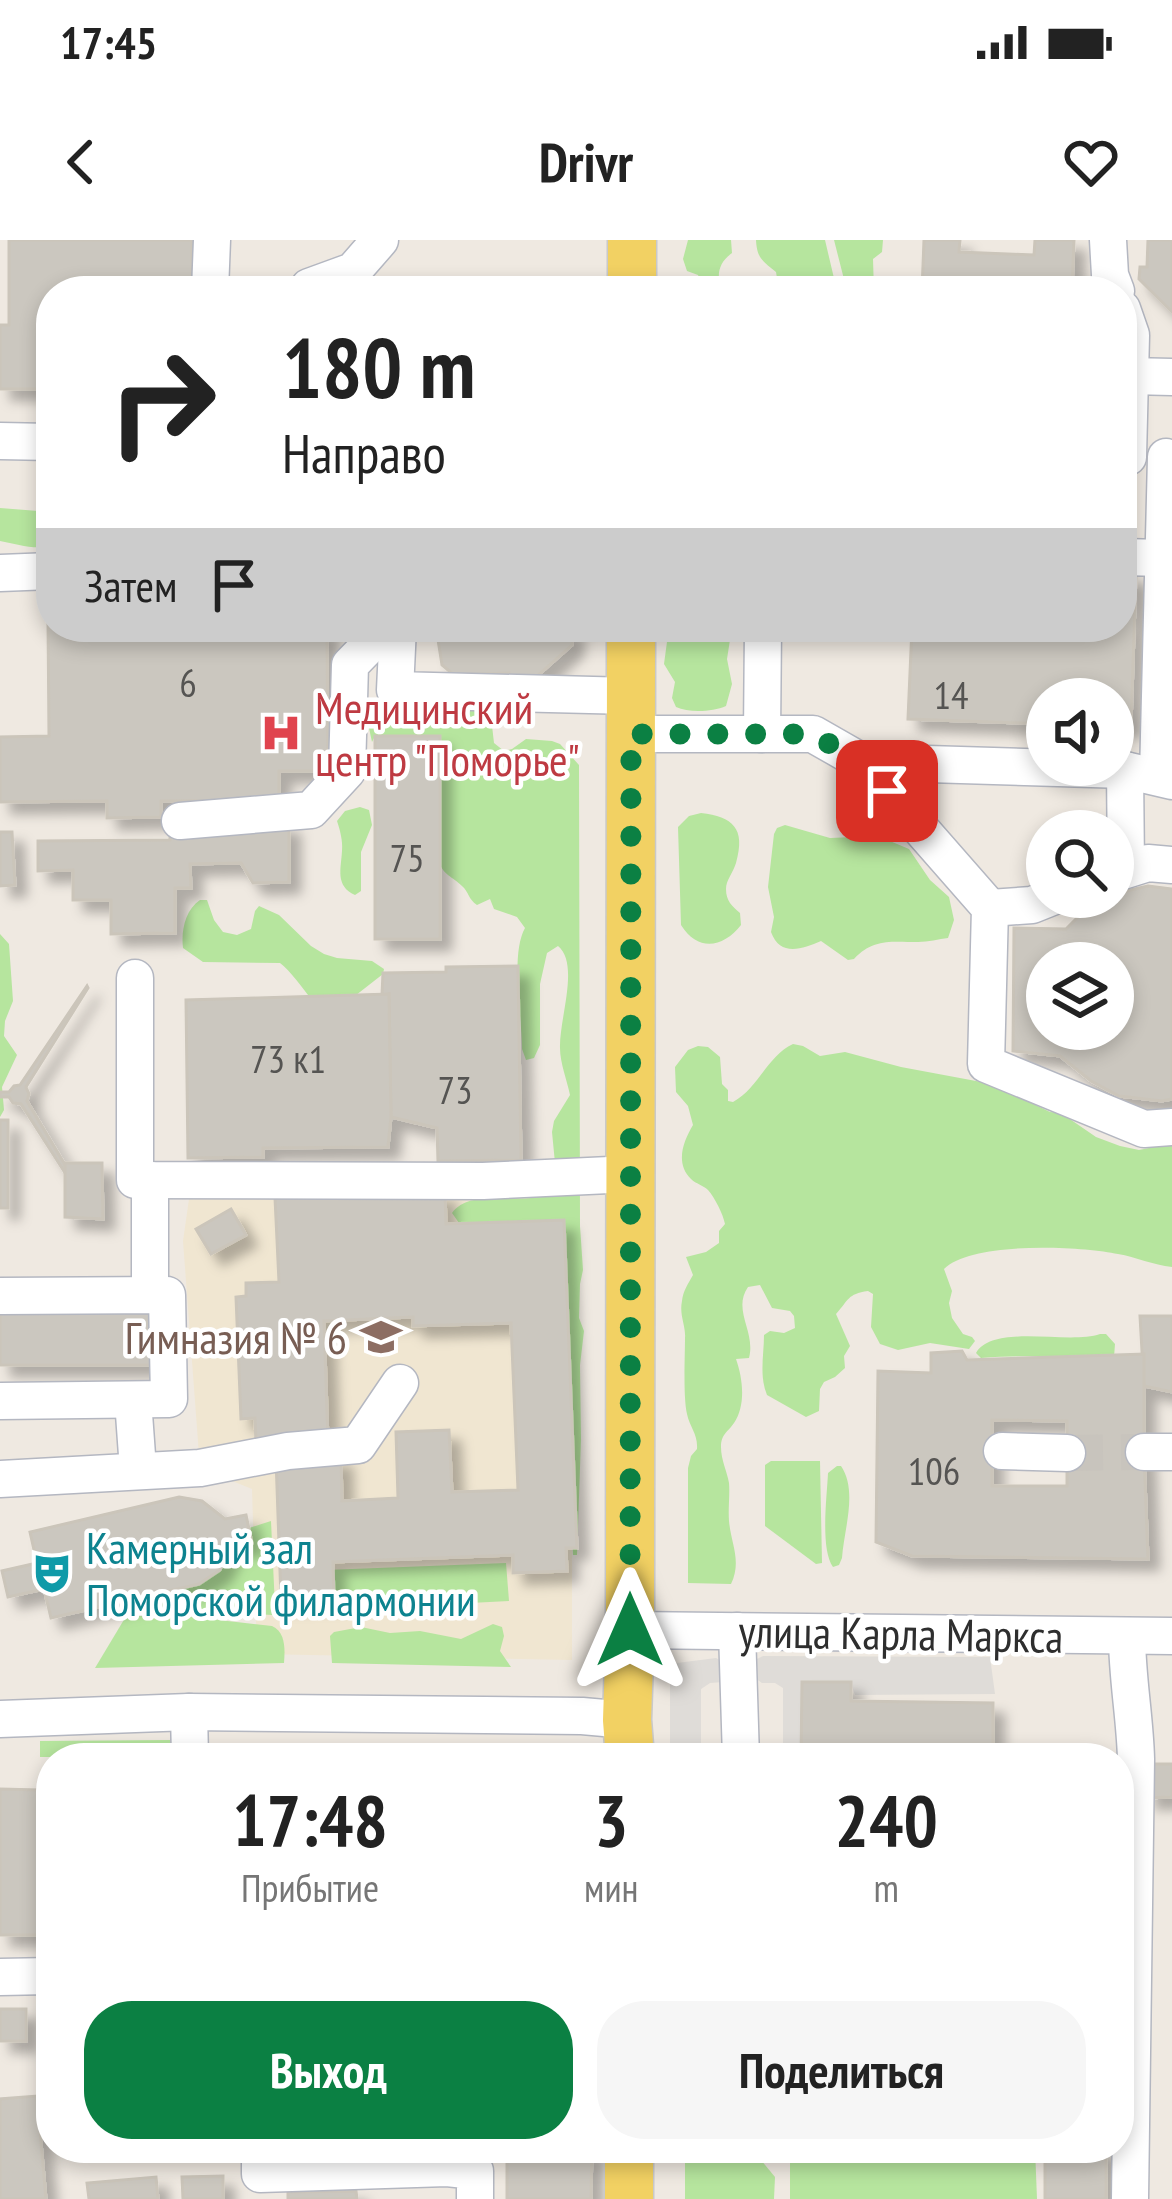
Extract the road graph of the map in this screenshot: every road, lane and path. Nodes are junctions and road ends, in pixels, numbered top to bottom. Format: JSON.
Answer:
{"nodes":[{"id":1,"x":212,"y":240,"type":"edge"},
{"id":2,"x":380,"y":240,"type":"edge"},
{"id":3,"x":632,"y":240,"type":"edge"},
{"id":4,"x":1108,"y":240,"type":"edge"},
{"id":5,"x":211,"y":276,"type":"edge"},
{"id":6,"x":339,"y":276,"type":"edge"},
{"id":7,"x":632,"y":276,"type":"edge"},
{"id":8,"x":1110,"y":276,"type":"edge"},
{"id":9,"x":1137,"y":376,"type":"edge"},
{"id":10,"x":1172,"y":377,"type":"edge"},
{"id":11,"x":0,"y":441,"type":"edge"},
{"id":12,"x":36,"y":442,"type":"edge"},
{"id":13,"x":1137,"y":457,"type":"edge"},
{"id":14,"x":1169,"y":457,"type":"edge"},
{"id":15,"x":1137,"y":557,"type":"edge"},
{"id":16,"x":1163,"y":558,"type":"junction"},
{"id":17,"x":36,"y":572,"type":"edge"},
{"id":18,"x":0,"y":573,"type":"edge"},
{"id":19,"x":372,"y":642,"type":"edge"},
{"id":20,"x":397,"y":642,"type":"edge"},
{"id":21,"x":631,"y":642,"type":"edge"},
{"id":22,"x":763,"y":642,"type":"edge"},
{"id":23,"x":631,"y":715,"type":"junction"},
{"id":24,"x":762,"y":734,"type":"junction"},
{"id":25,"x":862,"y":762,"type":"junction"},
{"id":26,"x":1152,"y":776,"type":"edge"},
{"id":27,"x":180,"y":821,"type":"dead end"},
{"id":28,"x":1134,"y":828,"type":"edge"},
{"id":29,"x":1172,"y":865,"type":"edge"},
{"id":30,"x":1134,"y":867,"type":"edge"},
{"id":31,"x":1026,"y":905,"type":"edge"},
{"id":32,"x":991,"y":908,"type":"junction"},
{"id":33,"x":135,"y":978,"type":"dead end"},
{"id":34,"x":1172,"y":1127,"type":"edge"},
{"id":35,"x":631,"y":1174,"type":"junction"},
{"id":36,"x":151,"y":1180,"type":"junction"},
{"id":37,"x":150,"y":1295,"type":"junction"},
{"id":38,"x":0,"y":1296,"type":"edge"},
{"id":39,"x":400,"y":1383,"type":"dead end"},
{"id":40,"x":133,"y":1400,"type":"junction"},
{"id":41,"x":0,"y":1401,"type":"edge"},
{"id":42,"x":1002,"y":1451,"type":"dead end"},
{"id":43,"x":1067,"y":1453,"type":"tunnel mouth"},
{"id":44,"x":138,"y":1469,"type":"junction"},
{"id":45,"x":0,"y":1479,"type":"edge"},
{"id":46,"x":630,"y":1630,"type":"junction"},
{"id":47,"x":737,"y":1630,"type":"junction"},
{"id":48,"x":1127,"y":1636,"type":"junction"},
{"id":49,"x":1172,"y":1636,"type":"edge"},
{"id":50,"x":189,"y":1712,"type":"junction"},
{"id":51,"x":0,"y":1719,"type":"edge"},
{"id":52,"x":1154,"y":1732,"type":"edge"},
{"id":53,"x":629,"y":1739,"type":"edge"},
{"id":54,"x":190,"y":1743,"type":"edge"},
{"id":55,"x":741,"y":1743,"type":"edge"},
{"id":56,"x":1134,"y":1975,"type":"edge"},
{"id":57,"x":260,"y":2163,"type":"edge"},
{"id":58,"x":389,"y":2163,"type":"edge"},
{"id":59,"x":458,"y":2163,"type":"edge"},
{"id":60,"x":629,"y":2163,"type":"edge"},
{"id":61,"x":1131,"y":2163,"type":"edge"},
{"id":62,"x":475,"y":2199,"type":"edge"},
{"id":63,"x":629,"y":2199,"type":"edge"},
{"id":64,"x":1130,"y":2199,"type":"edge"}],
"edges":[{"from":1,"to":5,"type":"street"},
{"from":2,"to":6,"type":"street"},
{"from":3,"to":7,"type":"main road"},
{"from":4,"to":8,"type":"street"},
{"from":9,"to":10,"type":"street"},
{"from":11,"to":12,"type":"street"},
{"from":13,"to":14,"type":"street"},
{"from":14,"to":16,"type":"street"},
{"from":15,"to":16,"type":"street"},
{"from":16,"to":26,"type":"street"},
{"from":17,"to":18,"type":"street"},
{"from":19,"to":27,"type":"street"},
{"from":20,"to":23,"type":"street"},
{"from":21,"to":23,"type":"main road"},
{"from":22,"to":24,"type":"street"},
{"from":23,"to":24,"type":"street"},
{"from":23,"to":35,"type":"main road"},
{"from":24,"to":25,"type":"street"},
{"from":25,"to":26,"type":"street"},
{"from":25,"to":32,"type":"street"},
{"from":26,"to":28,"type":"street"},
{"from":29,"to":30,"type":"street"},
{"from":31,"to":32,"type":"street"},
{"from":32,"to":34,"type":"street"},
{"from":33,"to":36,"type":"street"},
{"from":35,"to":36,"type":"street"},
{"from":35,"to":46,"type":"main road"},
{"from":36,"to":37,"type":"street"},
{"from":37,"to":38,"type":"street"},
{"from":37,"to":40,"type":"street"},
{"from":39,"to":44,"type":"street"},
{"from":40,"to":41,"type":"street"},
{"from":40,"to":44,"type":"street"},
{"from":42,"to":43,"type":"street"},
{"from":44,"to":45,"type":"street"},
{"from":46,"to":47,"type":"street","name":"улица Карла Маркса"},
{"from":46,"to":53,"type":"main road"},
{"from":47,"to":48,"type":"street","name":"улица Карла Маркса"},
{"from":47,"to":55,"type":"street"},
{"from":48,"to":49,"type":"street","name":"улица Карла Маркса"},
{"from":48,"to":52,"type":"street"},
{"from":50,"to":51,"type":"street"},
{"from":50,"to":53,"type":"street"},
{"from":50,"to":54,"type":"street"},
{"from":52,"to":56,"type":"street"},
{"from":57,"to":58,"type":"street"},
{"from":59,"to":62,"type":"street"},
{"from":60,"to":63,"type":"main road"},
{"from":61,"to":64,"type":"street"}]}
